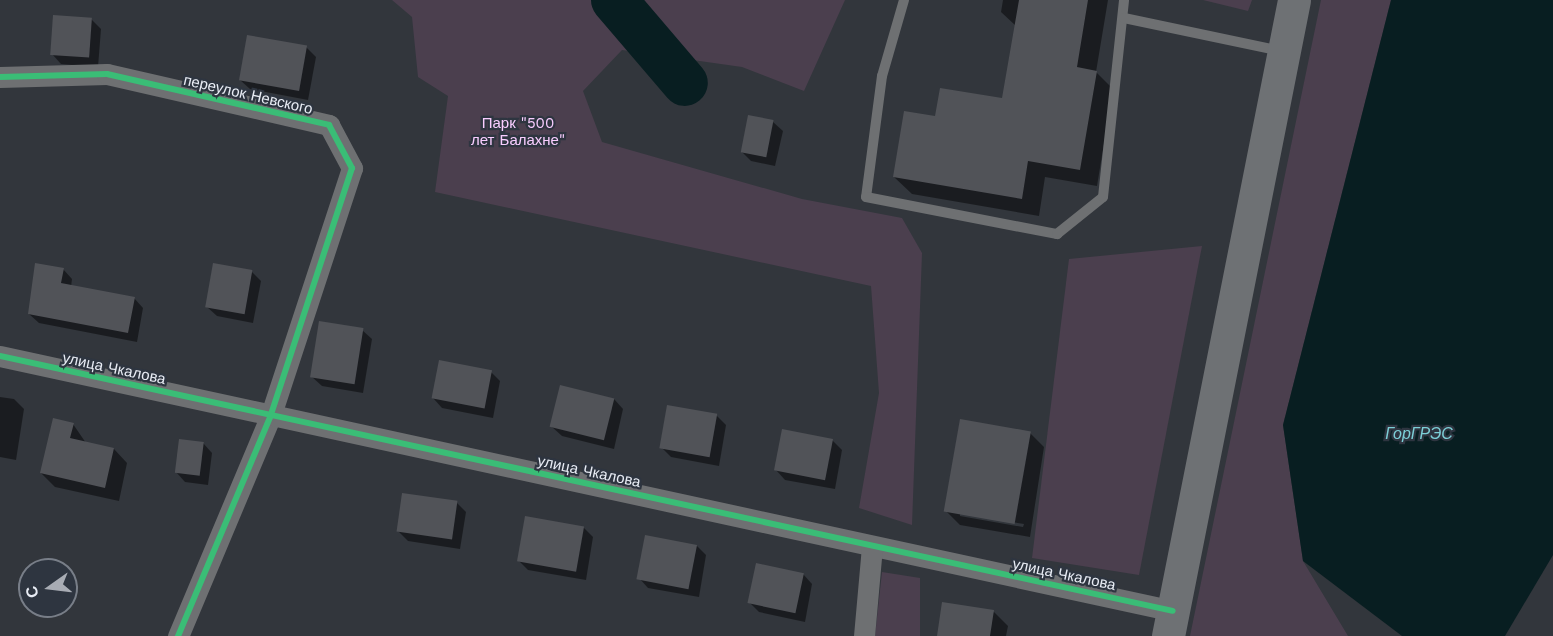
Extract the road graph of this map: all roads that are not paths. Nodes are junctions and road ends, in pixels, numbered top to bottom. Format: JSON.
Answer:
{"nodes":[{"id":1,"x":904,"y":0,"type":"edge"},
{"id":2,"x":1124,"y":0,"type":"edge"},
{"id":3,"x":1294,"y":0,"type":"edge"},
{"id":4,"x":1124,"y":18,"type":"junction"},
{"id":5,"x":1284,"y":52,"type":"junction"},
{"id":6,"x":0,"y":76,"type":"edge"},
{"id":7,"x":0,"y":356,"type":"edge"},
{"id":8,"x":271,"y":415,"type":"junction"},
{"id":9,"x":872,"y":546,"type":"junction"},
{"id":10,"x":1171,"y":623,"type":"edge"},
{"id":11,"x":178,"y":636,"type":"edge"},
{"id":12,"x":864,"y":636,"type":"edge"}],
"edges":[{"from":1,"to":4,"type":"lane"},
{"from":2,"to":4,"type":"lane"},
{"from":3,"to":5,"type":"main road"},
{"from":4,"to":5,"type":"lane"},
{"from":5,"to":10,"type":"main road"},
{"from":6,"to":8,"type":"street","name":"переулок Невского"},
{"from":7,"to":8,"type":"street","name":"улица Чкалова"},
{"from":8,"to":9,"type":"street","name":"улица Чкалова"},
{"from":8,"to":11,"type":"street","name":"переулок Невского"},
{"from":9,"to":10,"type":"street","name":"улица Чкалова"},
{"from":9,"to":12,"type":"street"}]}
